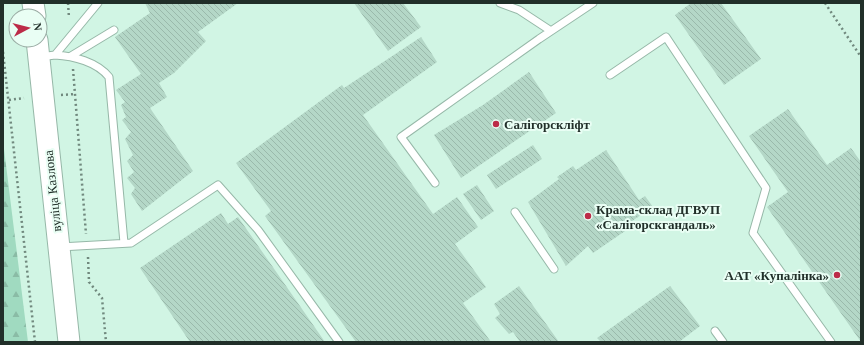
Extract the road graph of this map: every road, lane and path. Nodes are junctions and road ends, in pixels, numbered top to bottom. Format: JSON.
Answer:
{"nodes":[{"id":1,"x":68,"y":3,"type":"edge"},
{"id":2,"x":98,"y":3,"type":"edge"},
{"id":3,"x":500,"y":3,"type":"edge"},
{"id":4,"x":593,"y":3,"type":"edge"},
{"id":5,"x":825,"y":3,"type":"edge"},
{"id":6,"x":520,"y":6,"type":"edge"},
{"id":7,"x":114,"y":30,"type":"dead end"},
{"id":8,"x":551,"y":31,"type":"junction"},
{"id":9,"x":70,"y":35,"type":"junction"},
{"id":10,"x":44,"y":51,"type":"edge"},
{"id":11,"x":3,"y":52,"type":"edge"},
{"id":12,"x":71,"y":56,"type":"junction"},
{"id":13,"x":861,"y":57,"type":"edge"},
{"id":14,"x":4,"y":62,"type":"edge"},
{"id":15,"x":610,"y":75,"type":"dead end"},
{"id":16,"x":435,"y":183,"type":"dead end"},
{"id":17,"x":515,"y":212,"type":"dead end"},
{"id":18,"x":124,"y":243,"type":"junction"},
{"id":19,"x":87,"y":246,"type":"junction"},
{"id":20,"x":58,"y":247,"type":"junction"},
{"id":21,"x":554,"y":269,"type":"dead end"},
{"id":22,"x":715,"y":331,"type":"dead end"},
{"id":23,"x":35,"y":342,"type":"edge"},
{"id":24,"x":69,"y":342,"type":"edge"},
{"id":25,"x":106,"y":342,"type":"edge"},
{"id":26,"x":339,"y":342,"type":"edge"},
{"id":27,"x":723,"y":342,"type":"edge"},
{"id":28,"x":831,"y":342,"type":"edge"}],
"edges":[{"from":1,"to":9,"type":"path"},
{"from":2,"to":9,"type":"lane"},
{"from":3,"to":6,"type":"lane"},
{"from":4,"to":8,"type":"lane"},
{"from":5,"to":13,"type":"path"},
{"from":6,"to":8,"type":"lane"},
{"from":7,"to":12,"type":"lane"},
{"from":8,"to":16,"type":"lane"},
{"from":9,"to":10,"type":"lane"},
{"from":10,"to":12,"type":"lane"},
{"from":10,"to":20,"type":"main road","name":"вуліца Казлова"},
{"from":11,"to":14,"type":"path"},
{"from":12,"to":18,"type":"lane"},
{"from":12,"to":19,"type":"path"},
{"from":14,"to":23,"type":"path"},
{"from":15,"to":28,"type":"lane"},
{"from":17,"to":21,"type":"lane"},
{"from":18,"to":19,"type":"lane"},
{"from":18,"to":26,"type":"lane"},
{"from":19,"to":20,"type":"lane"},
{"from":19,"to":25,"type":"path"},
{"from":20,"to":24,"type":"main road","name":"вуліца Казлова"},
{"from":22,"to":27,"type":"lane"}]}
